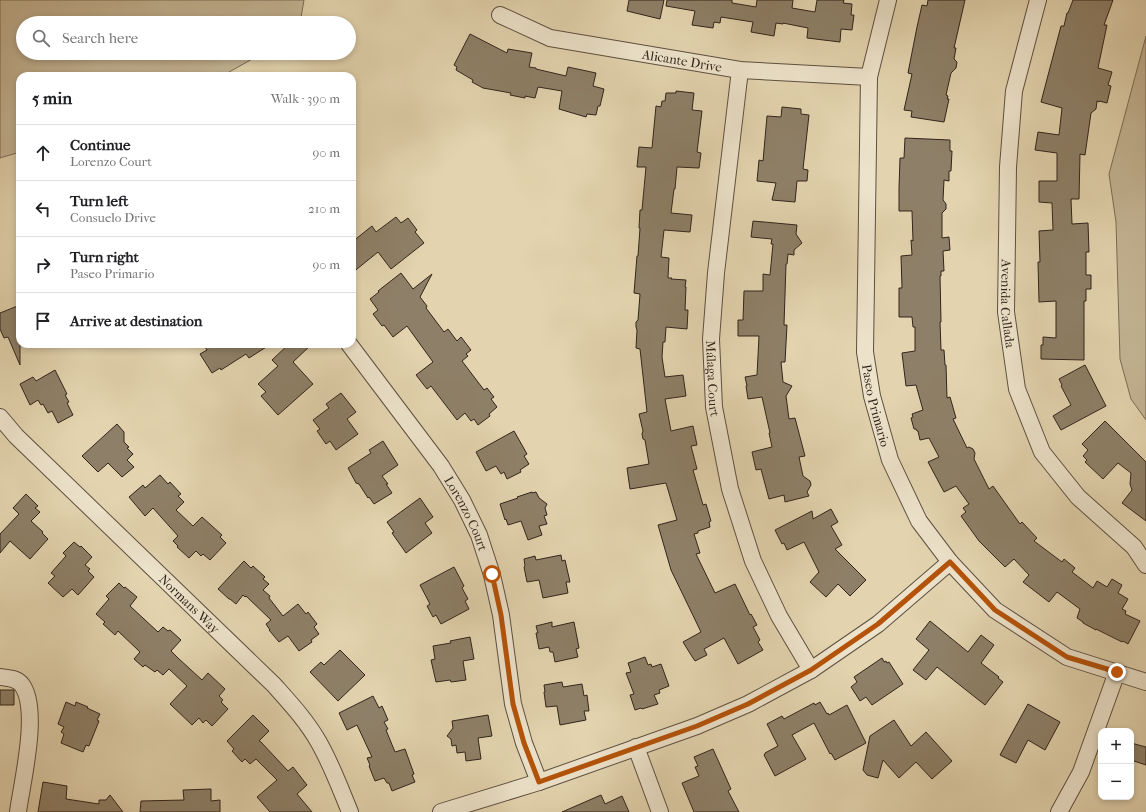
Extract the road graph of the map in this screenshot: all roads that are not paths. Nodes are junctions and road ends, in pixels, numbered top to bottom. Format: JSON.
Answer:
{"nodes":[{"id":1,"x":888,"y":0,"type":"edge"},
{"id":2,"x":1038,"y":0,"type":"edge"},
{"id":3,"x":500,"y":15,"type":"dead end"},
{"id":4,"x":740,"y":70,"type":"junction"},
{"id":5,"x":869,"y":77,"type":"junction"},
{"id":6,"x":352,"y":348,"type":"edge"},
{"id":7,"x":0,"y":417,"type":"edge"},
{"id":8,"x":950,"y":562,"type":"junction"},
{"id":9,"x":1146,"y":565,"type":"edge"},
{"id":10,"x":811,"y":670,"type":"junction"},
{"id":11,"x":1117,"y":672,"type":"junction"},
{"id":12,"x":0,"y":677,"type":"edge"},
{"id":13,"x":1146,"y":682,"type":"edge"},
{"id":14,"x":636,"y":747,"type":"junction"},
{"id":15,"x":539,"y":782,"type":"junction"},
{"id":16,"x":18,"y":812,"type":"edge"},
{"id":17,"x":350,"y":812,"type":"edge"},
{"id":18,"x":441,"y":812,"type":"edge"},
{"id":19,"x":660,"y":812,"type":"edge"},
{"id":20,"x":1059,"y":812,"type":"edge"}],
"edges":[{"from":1,"to":5,"type":"street","name":"Paseo Primario"},
{"from":2,"to":9,"type":"street","name":"Avenida Callada"},
{"from":3,"to":4,"type":"street","name":"Alicante Drive"},
{"from":4,"to":5,"type":"street","name":"Alicante Drive"},
{"from":4,"to":10,"type":"street","name":"Málaga Court"},
{"from":5,"to":8,"type":"street","name":"Paseo Primario"},
{"from":6,"to":15,"type":"street","name":"Lorenzo Court"},
{"from":7,"to":17,"type":"street","name":"Normans Way"},
{"from":8,"to":10,"type":"street"},
{"from":8,"to":11,"type":"street","name":"Paseo Primario"},
{"from":10,"to":14,"type":"street"},
{"from":11,"to":13,"type":"street","name":"Paseo Primario"},
{"from":11,"to":20,"type":"street"},
{"from":12,"to":16,"type":"street"},
{"from":14,"to":15,"type":"street"},
{"from":14,"to":19,"type":"street"},
{"from":15,"to":18,"type":"street"}]}
